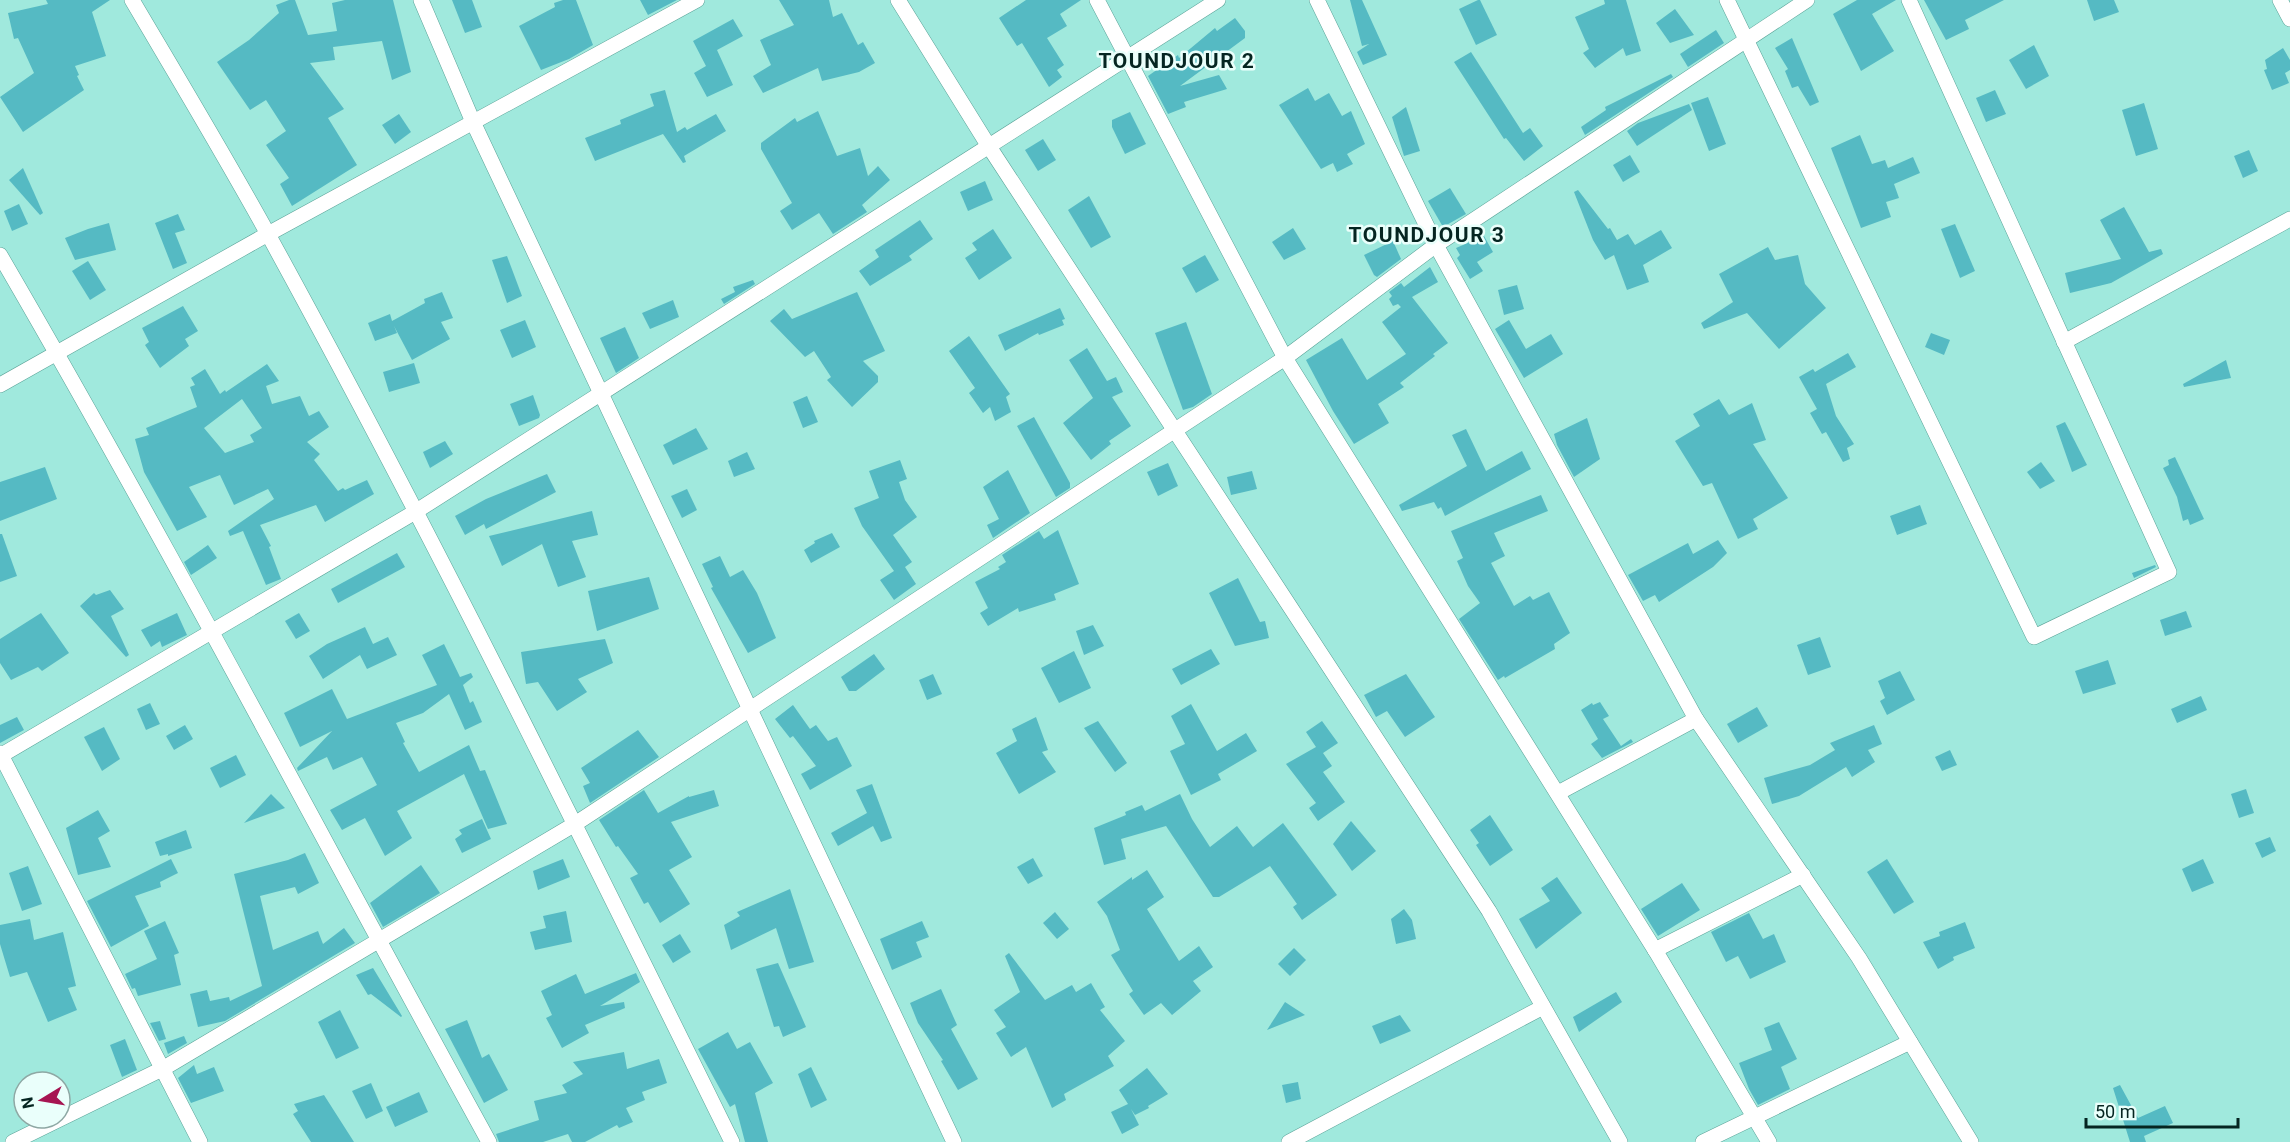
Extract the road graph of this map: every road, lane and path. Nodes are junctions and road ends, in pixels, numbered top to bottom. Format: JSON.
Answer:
{"nodes":[{"id":1,"x":132,"y":0,"type":"edge"},
{"id":2,"x":421,"y":0,"type":"edge"},
{"id":3,"x":697,"y":0,"type":"edge"},
{"id":4,"x":898,"y":0,"type":"edge"},
{"id":5,"x":1097,"y":0,"type":"edge"},
{"id":6,"x":1218,"y":0,"type":"edge"},
{"id":7,"x":1317,"y":0,"type":"edge"},
{"id":8,"x":1727,"y":0,"type":"edge"},
{"id":9,"x":1807,"y":0,"type":"edge"},
{"id":10,"x":1909,"y":0,"type":"edge"},
{"id":11,"x":2280,"y":0,"type":"edge"},
{"id":12,"x":2290,"y":19,"type":"edge"},
{"id":13,"x":1747,"y":40,"type":"junction"},
{"id":14,"x":1128,"y":57,"type":"junction"},
{"id":15,"x":473,"y":122,"type":"junction"},
{"id":16,"x":988,"y":145,"type":"junction"},
{"id":17,"x":2290,"y":219,"type":"edge"},
{"id":18,"x":268,"y":234,"type":"junction"},
{"id":19,"x":1436,"y":245,"type":"junction"},
{"id":20,"x":0,"y":255,"type":"edge"},
{"id":21,"x":2064,"y":342,"type":"junction"},
{"id":22,"x":58,"y":354,"type":"junction"},
{"id":23,"x":1285,"y":358,"type":"junction"},
{"id":24,"x":0,"y":385,"type":"edge"},
{"id":25,"x":602,"y":395,"type":"junction"},
{"id":26,"x":1175,"y":430,"type":"junction"},
{"id":27,"x":415,"y":512,"type":"junction"},
{"id":28,"x":213,"y":632,"type":"junction"},
{"id":29,"x":750,"y":709,"type":"junction"},
{"id":30,"x":1696,"y":718,"type":"junction"},
{"id":31,"x":0,"y":755,"type":"edge"},
{"id":32,"x":1558,"y":793,"type":"junction"},
{"id":33,"x":575,"y":824,"type":"junction"},
{"id":34,"x":1803,"y":875,"type":"junction"},
{"id":35,"x":378,"y":941,"type":"junction"},
{"id":36,"x":1654,"y":950,"type":"junction"},
{"id":37,"x":1543,"y":1007,"type":"junction"},
{"id":38,"x":1910,"y":1042,"type":"junction"},
{"id":39,"x":164,"y":1068,"type":"junction"},
{"id":40,"x":1755,"y":1118,"type":"junction"},
{"id":41,"x":13,"y":1142,"type":"edge"},
{"id":42,"x":201,"y":1142,"type":"edge"},
{"id":43,"x":489,"y":1142,"type":"edge"},
{"id":44,"x":732,"y":1142,"type":"edge"},
{"id":45,"x":954,"y":1142,"type":"edge"},
{"id":46,"x":1289,"y":1142,"type":"edge"},
{"id":47,"x":1620,"y":1142,"type":"edge"},
{"id":48,"x":1703,"y":1142,"type":"edge"},
{"id":49,"x":1769,"y":1142,"type":"edge"},
{"id":50,"x":1971,"y":1142,"type":"edge"}],
"edges":[{"from":1,"to":18,"type":"street"},
{"from":2,"to":15,"type":"street"},
{"from":3,"to":15,"type":"street"},
{"from":4,"to":16,"type":"street"},
{"from":5,"to":14,"type":"street"},
{"from":6,"to":14,"type":"street"},
{"from":7,"to":19,"type":"street"},
{"from":8,"to":13,"type":"street"},
{"from":9,"to":13,"type":"street"},
{"from":10,"to":21,"type":"street"},
{"from":11,"to":12,"type":"street"},
{"from":13,"to":19,"type":"street"},
{"from":13,"to":21,"type":"street"},
{"from":14,"to":16,"type":"street"},
{"from":14,"to":23,"type":"street"},
{"from":15,"to":18,"type":"street"},
{"from":15,"to":25,"type":"street"},
{"from":16,"to":25,"type":"street"},
{"from":16,"to":26,"type":"street"},
{"from":17,"to":21,"type":"street"},
{"from":18,"to":22,"type":"street"},
{"from":18,"to":27,"type":"street"},
{"from":19,"to":23,"type":"street"},
{"from":19,"to":30,"type":"street"},
{"from":20,"to":22,"type":"street"},
{"from":22,"to":24,"type":"street"},
{"from":22,"to":28,"type":"street"},
{"from":23,"to":26,"type":"street"},
{"from":23,"to":32,"type":"street"},
{"from":25,"to":27,"type":"street"},
{"from":25,"to":29,"type":"street"},
{"from":26,"to":29,"type":"street"},
{"from":26,"to":37,"type":"street"},
{"from":27,"to":28,"type":"street"},
{"from":27,"to":33,"type":"street"},
{"from":28,"to":31,"type":"street"},
{"from":28,"to":35,"type":"street"},
{"from":29,"to":33,"type":"street"},
{"from":29,"to":45,"type":"street"},
{"from":30,"to":32,"type":"street"},
{"from":30,"to":34,"type":"street"},
{"from":31,"to":39,"type":"street"},
{"from":32,"to":36,"type":"street"},
{"from":33,"to":35,"type":"street"},
{"from":33,"to":44,"type":"street"},
{"from":34,"to":36,"type":"street"},
{"from":34,"to":38,"type":"street"},
{"from":35,"to":39,"type":"street"},
{"from":35,"to":43,"type":"street"},
{"from":36,"to":40,"type":"street"},
{"from":37,"to":46,"type":"street"},
{"from":37,"to":47,"type":"street"},
{"from":38,"to":40,"type":"street"},
{"from":38,"to":50,"type":"street"},
{"from":39,"to":41,"type":"street"},
{"from":39,"to":42,"type":"street"},
{"from":40,"to":48,"type":"street"},
{"from":40,"to":49,"type":"street"}]}
